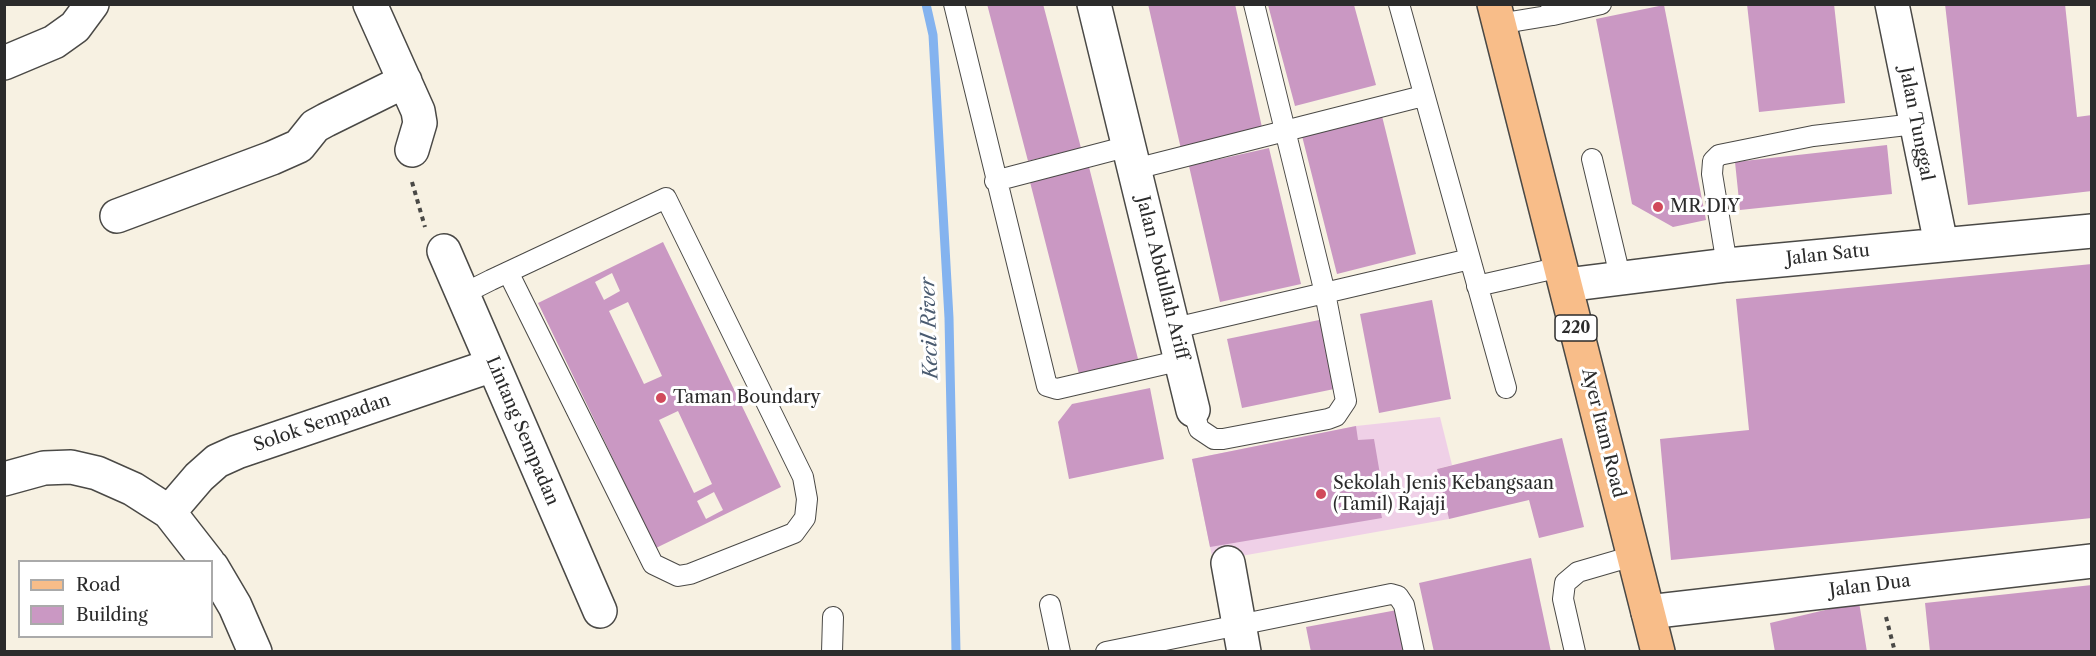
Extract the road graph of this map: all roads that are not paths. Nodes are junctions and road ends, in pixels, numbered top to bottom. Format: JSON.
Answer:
{"nodes":[{"id":1,"x":92,"y":4,"type":"edge"},
{"id":2,"x":370,"y":4,"type":"edge"},
{"id":3,"x":954,"y":4,"type":"edge"},
{"id":4,"x":1094,"y":4,"type":"edge"},
{"id":5,"x":1254,"y":4,"type":"edge"},
{"id":6,"x":1399,"y":4,"type":"edge"},
{"id":7,"x":1601,"y":4,"type":"edge"},
{"id":8,"x":1892,"y":4,"type":"edge"},
{"id":9,"x":1552,"y":10,"type":"edge"},
{"id":10,"x":1496,"y":14,"type":"edge"},
{"id":11,"x":4,"y":63,"type":"edge"},
{"id":12,"x":405,"y":81,"type":"junction"},
{"id":13,"x":1423,"y":96,"type":"junction"},
{"id":14,"x":1915,"y":124,"type":"junction"},
{"id":15,"x":1285,"y":131,"type":"junction"},
{"id":16,"x":412,"y":150,"type":"road end"},
{"id":17,"x":1132,"y":157,"type":"junction"},
{"id":18,"x":1592,"y":159,"type":"dead end"},
{"id":19,"x":995,"y":181,"type":"junction"},
{"id":20,"x":117,"y":216,"type":"dead end"},
{"id":21,"x":2091,"y":231,"type":"edge"},
{"id":22,"x":1941,"y":244,"type":"junction"},
{"id":23,"x":444,"y":251,"type":"road end"},
{"id":24,"x":1470,"y":259,"type":"junction"},
{"id":25,"x":1727,"y":265,"type":"junction"},
{"id":26,"x":508,"y":272,"type":"junction"},
{"id":27,"x":1563,"y":276,"type":"junction"},
{"id":28,"x":1620,"y":276,"type":"junction"},
{"id":29,"x":1477,"y":286,"type":"junction"},
{"id":30,"x":1324,"y":293,"type":"junction"},
{"id":31,"x":463,"y":294,"type":"junction"},
{"id":32,"x":1175,"y":328,"type":"junction"},
{"id":33,"x":1182,"y":360,"type":"junction"},
{"id":34,"x":494,"y":365,"type":"junction"},
{"id":35,"x":1506,"y":388,"type":"dead end"},
{"id":36,"x":1193,"y":410,"type":"joint"},
{"id":37,"x":4,"y":479,"type":"edge"},
{"id":38,"x":169,"y":512,"type":"junction"},
{"id":39,"x":1633,"y":555,"type":"junction"},
{"id":40,"x":207,"y":560,"type":"edge"},
{"id":41,"x":2091,"y":561,"type":"edge"},
{"id":42,"x":1228,"y":562,"type":"dead end"},
{"id":43,"x":213,"y":569,"type":"edge"},
{"id":44,"x":1050,"y":605,"type":"dead end"},
{"id":45,"x":600,"y":611,"type":"dead end"},
{"id":46,"x":1648,"y":612,"type":"junction"},
{"id":47,"x":832,"y":617,"type":"dead end"},
{"id":48,"x":1242,"y":638,"type":"edge"},
{"id":49,"x":255,"y":651,"type":"edge"},
{"id":50,"x":832,"y":651,"type":"edge"},
{"id":51,"x":1060,"y":651,"type":"edge"},
{"id":52,"x":1106,"y":651,"type":"edge"},
{"id":53,"x":1414,"y":651,"type":"edge"},
{"id":54,"x":1575,"y":651,"type":"edge"},
{"id":55,"x":1658,"y":651,"type":"edge"}],
"edges":[{"from":1,"to":11,"type":"street"},
{"from":2,"to":12,"type":"street"},
{"from":3,"to":19,"type":"lane"},
{"from":4,"to":17,"type":"street","name":"Jalan Abdullah Ariff"},
{"from":5,"to":15,"type":"lane"},
{"from":6,"to":13,"type":"lane"},
{"from":7,"to":9,"type":"lane"},
{"from":8,"to":14,"type":"street","name":"Jalan Tunggal"},
{"from":9,"to":10,"type":"lane"},
{"from":10,"to":27,"type":"main road","name":"Ayer Itam Road","number":"220"},
{"from":12,"to":16,"type":"street"},
{"from":12,"to":20,"type":"street"},
{"from":13,"to":15,"type":"lane"},
{"from":13,"to":24,"type":"lane"},
{"from":14,"to":22,"type":"street","name":"Jalan Tunggal"},
{"from":14,"to":25,"type":"lane"},
{"from":15,"to":17,"type":"lane"},
{"from":15,"to":30,"type":"lane"},
{"from":17,"to":19,"type":"lane"},
{"from":17,"to":32,"type":"street","name":"Jalan Abdullah Ariff"},
{"from":18,"to":28,"type":"lane"},
{"from":19,"to":33,"type":"lane"},
{"from":21,"to":22,"type":"street","name":"Jalan Satu"},
{"from":22,"to":25,"type":"street","name":"Jalan Satu"},
{"from":23,"to":31,"type":"street","name":"Lintang Sempadan"},
{"from":24,"to":29,"type":"lane"},
{"from":24,"to":30,"type":"lane"},
{"from":25,"to":28,"type":"street","name":"Jalan Satu"},
{"from":26,"to":26,"type":"lane"},
{"from":26,"to":31,"type":"lane"},
{"from":27,"to":28,"type":"street","name":"Jalan Satu"},
{"from":27,"to":29,"type":"lane"},
{"from":27,"to":39,"type":"main road","name":"Ayer Itam Road","number":"220"},
{"from":29,"to":35,"type":"lane"},
{"from":30,"to":32,"type":"lane"},
{"from":30,"to":36,"type":"lane","name":"Jalan Abdullah Ariff"},
{"from":31,"to":34,"type":"street","name":"Lintang Sempadan"},
{"from":32,"to":33,"type":"street","name":"Jalan Abdullah Ariff"},
{"from":33,"to":36,"type":"street","name":"Jalan Abdullah Ariff"},
{"from":34,"to":38,"type":"street","name":"Solok Sempadan"},
{"from":34,"to":45,"type":"street","name":"Lintang Sempadan"},
{"from":37,"to":38,"type":"street"},
{"from":38,"to":40,"type":"street"},
{"from":39,"to":46,"type":"main road","name":"Ayer Itam Road","number":"220"},
{"from":39,"to":54,"type":"lane"},
{"from":41,"to":46,"type":"street","name":"Jalan Dua"},
{"from":42,"to":48,"type":"street"},
{"from":43,"to":49,"type":"street"},
{"from":44,"to":51,"type":"lane"},
{"from":46,"to":55,"type":"main road","name":"Ayer Itam Road","number":"220"},
{"from":47,"to":50,"type":"lane"},
{"from":48,"to":52,"type":"lane"},
{"from":48,"to":53,"type":"lane"}]}
